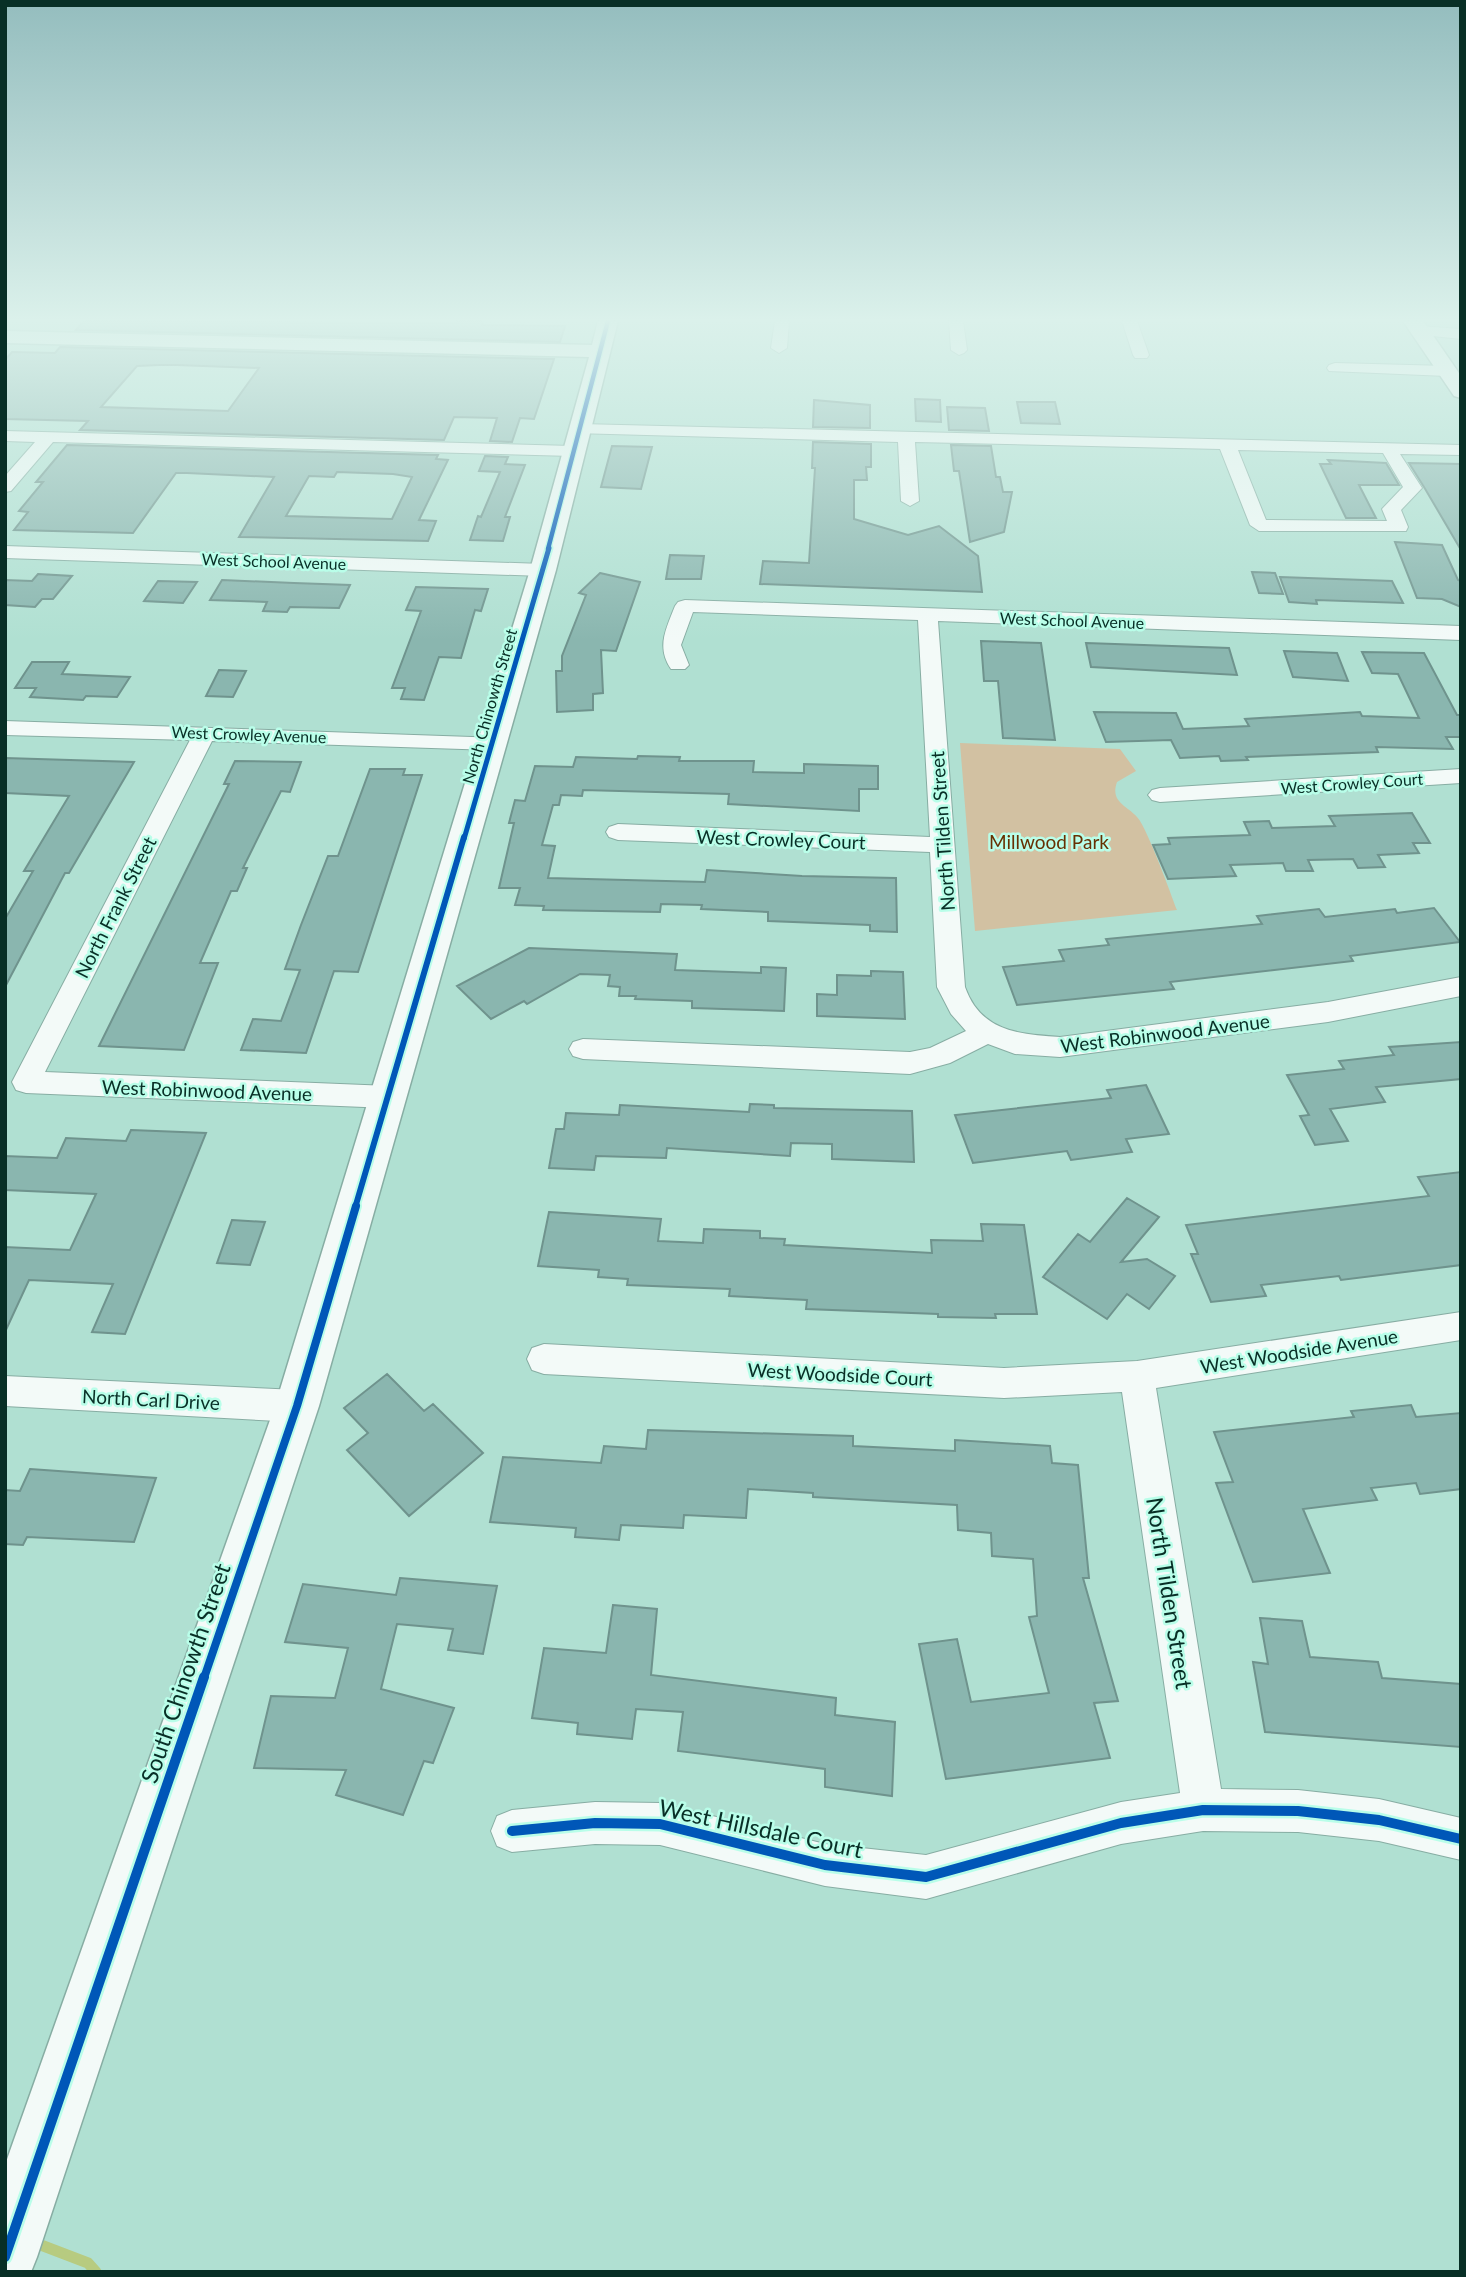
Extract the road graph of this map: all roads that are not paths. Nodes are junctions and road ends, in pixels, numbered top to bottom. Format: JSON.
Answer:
{"nodes":[{"id":1,"x":579,"y":427,"type":"edge"},
{"id":2,"x":5,"y":436,"type":"edge"},
{"id":3,"x":906,"y":436,"type":"junction"},
{"id":4,"x":50,"y":437,"type":"junction"},
{"id":5,"x":576,"y":440,"type":"junction"},
{"id":6,"x":1227,"y":444,"type":"junction"},
{"id":7,"x":1388,"y":448,"type":"junction"},
{"id":8,"x":1461,"y":450,"type":"edge"},
{"id":9,"x":5,"y":487,"type":"edge"},
{"id":10,"x":910,"y":501,"type":"dead end"},
{"id":11,"x":5,"y":552,"type":"edge"},
{"id":12,"x":543,"y":570,"type":"junction"},
{"id":13,"x":928,"y":616,"type":"junction"},
{"id":14,"x":1460,"y":633,"type":"edge"},
{"id":15,"x":678,"y":665,"type":"dead end"},
{"id":16,"x":5,"y":728,"type":"edge"},
{"id":17,"x":205,"y":733,"type":"junction"},
{"id":18,"x":493,"y":743,"type":"junction"},
{"id":19,"x":1461,"y":776,"type":"edge"},
{"id":20,"x":1160,"y":795,"type":"dead end"},
{"id":21,"x":618,"y":832,"type":"dead end"},
{"id":22,"x":943,"y":845,"type":"junction"},
{"id":23,"x":1461,"y":986,"type":"edge"},
{"id":24,"x":986,"y":1032,"type":"junction"},
{"id":25,"x":583,"y":1049,"type":"dead end"},
{"id":26,"x":26,"y":1082,"type":"joint"},
{"id":27,"x":389,"y":1097,"type":"junction"},
{"id":28,"x":1461,"y":1326,"type":"edge"},
{"id":29,"x":544,"y":1359,"type":"dead end"},
{"id":30,"x":1137,"y":1376,"type":"junction"},
{"id":31,"x":5,"y":1391,"type":"edge"},
{"id":32,"x":297,"y":1406,"type":"junction"},
{"id":33,"x":1203,"y":1810,"type":"junction"},
{"id":34,"x":512,"y":1831,"type":"dead end"},
{"id":35,"x":1461,"y":1839,"type":"edge"},
{"id":36,"x":5,"y":2256,"type":"edge"}],
"edges":[{"from":1,"to":5,"type":"street","name":"North Chinowth Street"},
{"from":2,"to":4,"type":"street"},
{"from":3,"to":5,"type":"street"},
{"from":3,"to":6,"type":"street"},
{"from":3,"to":10,"type":"street"},
{"from":4,"to":5,"type":"street"},
{"from":4,"to":9,"type":"street"},
{"from":5,"to":12,"type":"street","name":"North Chinowth Street"},
{"from":6,"to":7,"type":"street"},
{"from":6,"to":7,"type":"street"},
{"from":7,"to":8,"type":"street"},
{"from":11,"to":12,"type":"street","name":"West School Avenue"},
{"from":12,"to":18,"type":"street","name":"North Chinowth Street"},
{"from":13,"to":14,"type":"street","name":"West School Avenue"},
{"from":13,"to":15,"type":"street","name":"West School Avenue"},
{"from":13,"to":22,"type":"street","name":"North Tilden Street"},
{"from":16,"to":17,"type":"street","name":"West Crowley Avenue"},
{"from":17,"to":18,"type":"street","name":"West Crowley Avenue"},
{"from":17,"to":26,"type":"street","name":"North Frank Street"},
{"from":18,"to":27,"type":"street","name":"North Chinowth Street"},
{"from":19,"to":20,"type":"street","name":"West Crowley Court"},
{"from":21,"to":22,"type":"street","name":"West Crowley Court"},
{"from":22,"to":24,"type":"street","name":"North Tilden Street"},
{"from":23,"to":24,"type":"street","name":"West Robinwood Avenue"},
{"from":24,"to":25,"type":"street"},
{"from":26,"to":27,"type":"street","name":"West Robinwood Avenue"},
{"from":27,"to":32,"type":"street","name":"South Chinowth Street"},
{"from":28,"to":30,"type":"street","name":"West Woodside Avenue"},
{"from":29,"to":30,"type":"street","name":"West Woodside Court"},
{"from":30,"to":33,"type":"street","name":"North Tilden Street"},
{"from":31,"to":32,"type":"street","name":"North Carl Drive"},
{"from":32,"to":36,"type":"street","name":"South Chinowth Street"},
{"from":33,"to":34,"type":"street","name":"West Hillsdale Court"},
{"from":33,"to":35,"type":"street","name":"West Hillsdale Court"}]}
